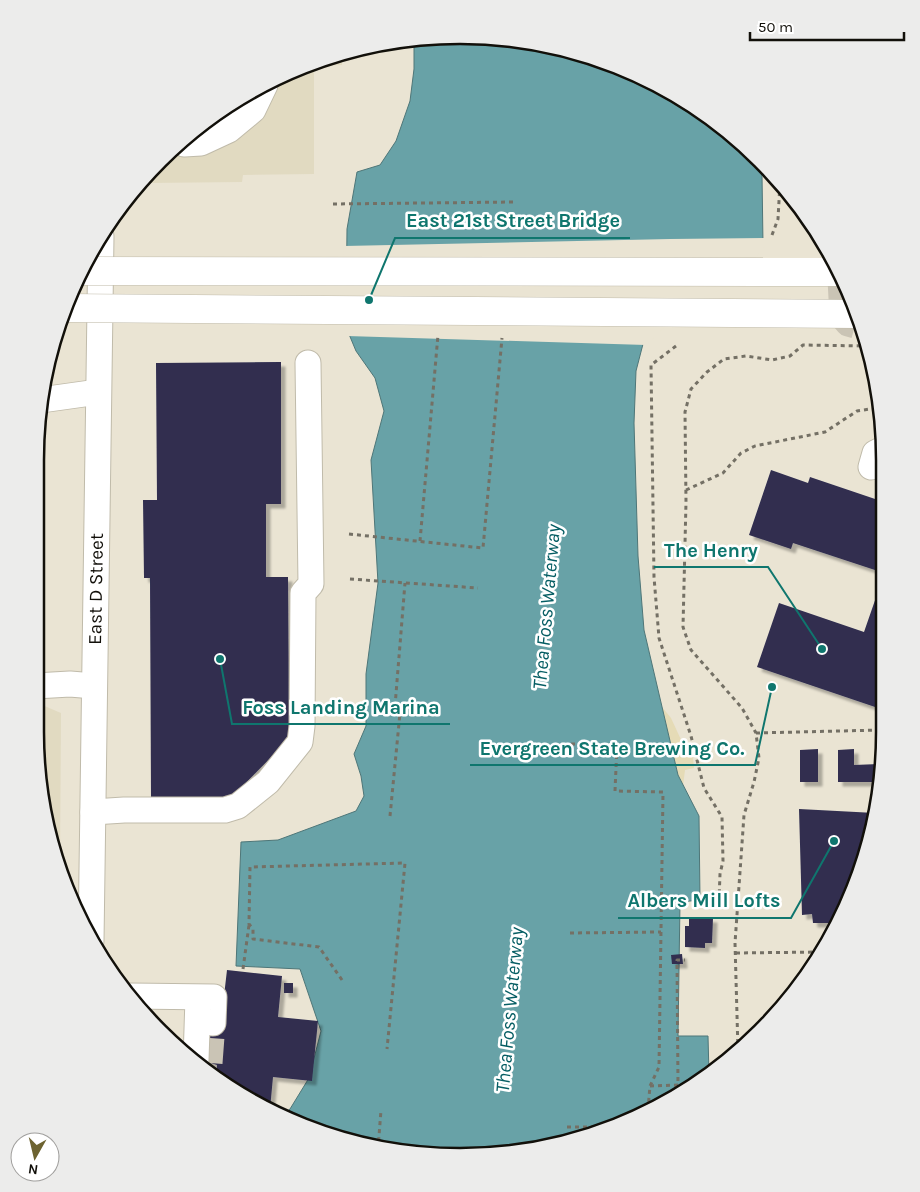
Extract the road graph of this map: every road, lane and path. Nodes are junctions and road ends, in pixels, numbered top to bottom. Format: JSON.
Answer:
{"nodes":[{"id":1,"x":260,"y":96,"type":"edge"},
{"id":2,"x":190,"y":144,"type":"edge"},
{"id":3,"x":779,"y":194,"type":"edge"},
{"id":4,"x":514,"y":202,"type":"dead end"},
{"id":5,"x":333,"y":204,"type":"dead end"},
{"id":6,"x":772,"y":235,"type":"dead end"},
{"id":7,"x":101,"y":251,"type":"edge"},
{"id":8,"x":90,"y":271,"type":"edge"},
{"id":9,"x":831,"y":272,"type":"edge"},
{"id":10,"x":72,"y":308,"type":"edge"},
{"id":11,"x":850,"y":314,"type":"edge"},
{"id":12,"x":438,"y":334,"type":"dead end"},
{"id":13,"x":502,"y":338,"type":"dead end"},
{"id":14,"x":676,"y":346,"type":"dead end"},
{"id":15,"x":860,"y":346,"type":"edge"},
{"id":16,"x":308,"y":363,"type":"dead end"},
{"id":17,"x":98,"y":392,"type":"junction"},
{"id":18,"x":48,"y":399,"type":"edge"},
{"id":19,"x":873,"y":408,"type":"edge"},
{"id":20,"x":686,"y":490,"type":"junction"},
{"id":21,"x":349,"y":534,"type":"dead end"},
{"id":22,"x":420,"y":541,"type":"junction"},
{"id":23,"x":350,"y":579,"type":"dead end"},
{"id":24,"x":405,"y":583,"type":"junction"},
{"id":25,"x":478,"y":588,"type":"dead end"},
{"id":26,"x":44,"y":685,"type":"edge"},
{"id":27,"x":94,"y":686,"type":"junction"},
{"id":28,"x":876,"y":730,"type":"edge"},
{"id":29,"x":756,"y":733,"type":"junction"},
{"id":30,"x":571,"y":744,"type":"dead end"},
{"id":31,"x":93,"y":812,"type":"junction"},
{"id":32,"x":390,"y":816,"type":"dead end"},
{"id":33,"x":719,"y":900,"type":"dead end"},
{"id":34,"x":89,"y":921,"type":"edge"},
{"id":35,"x":249,"y":924,"type":"junction"},
{"id":36,"x":661,"y":932,"type":"junction"},
{"id":37,"x":570,"y":933,"type":"dead end"},
{"id":38,"x":813,"y":952,"type":"edge"},
{"id":39,"x":736,"y":953,"type":"junction"},
{"id":40,"x":685,"y":960,"type":"dead end"},
{"id":41,"x":243,"y":969,"type":"dead end"},
{"id":42,"x":342,"y":980,"type":"dead end"},
{"id":43,"x":139,"y":996,"type":"edge"},
{"id":44,"x":206,"y":997,"type":"junction"},
{"id":45,"x":214,"y":1024,"type":"tunnel mouth"},
{"id":46,"x":738,"y":1041,"type":"edge"},
{"id":47,"x":388,"y":1049,"type":"dead end"},
{"id":48,"x":205,"y":1060,"type":"edge"},
{"id":49,"x":650,"y":1086,"type":"junction"},
{"id":50,"x":649,"y":1103,"type":"edge"},
{"id":51,"x":381,"y":1110,"type":"dead end"},
{"id":52,"x":567,"y":1127,"type":"dead end"},
{"id":53,"x":589,"y":1128,"type":"edge"},
{"id":54,"x":379,"y":1140,"type":"edge"}],
"edges":[{"from":1,"to":2,"type":"street"},
{"from":3,"to":6,"type":"path"},
{"from":4,"to":5,"type":"path"},
{"from":7,"to":17,"type":"street","name":"East D Street"},
{"from":8,"to":9,"type":"highway","bridge":true},
{"from":10,"to":11,"type":"highway","bridge":true},
{"from":12,"to":22,"type":"path"},
{"from":13,"to":22,"type":"path"},
{"from":14,"to":33,"type":"path"},
{"from":15,"to":20,"type":"path"},
{"from":16,"to":31,"type":"street"},
{"from":17,"to":18,"type":"street"},
{"from":17,"to":27,"type":"street","name":"East D Street"},
{"from":19,"to":20,"type":"path"},
{"from":20,"to":29,"type":"path"},
{"from":21,"to":22,"type":"path"},
{"from":23,"to":24,"type":"path"},
{"from":24,"to":25,"type":"path"},
{"from":24,"to":32,"type":"path"},
{"from":26,"to":27,"type":"street"},
{"from":27,"to":31,"type":"street","name":"East D Street"},
{"from":28,"to":29,"type":"path"},
{"from":29,"to":39,"type":"path"},
{"from":30,"to":36,"type":"path"},
{"from":31,"to":34,"type":"street","name":"East D Street"},
{"from":35,"to":41,"type":"path"},
{"from":35,"to":42,"type":"path"},
{"from":35,"to":47,"type":"path"},
{"from":36,"to":37,"type":"path"},
{"from":36,"to":49,"type":"path"},
{"from":38,"to":39,"type":"path"},
{"from":39,"to":46,"type":"path"},
{"from":40,"to":49,"type":"path"},
{"from":43,"to":44,"type":"street"},
{"from":44,"to":45,"type":"street"},
{"from":44,"to":48,"type":"street"},
{"from":49,"to":50,"type":"path"},
{"from":51,"to":54,"type":"path"},
{"from":52,"to":53,"type":"path"}]}
